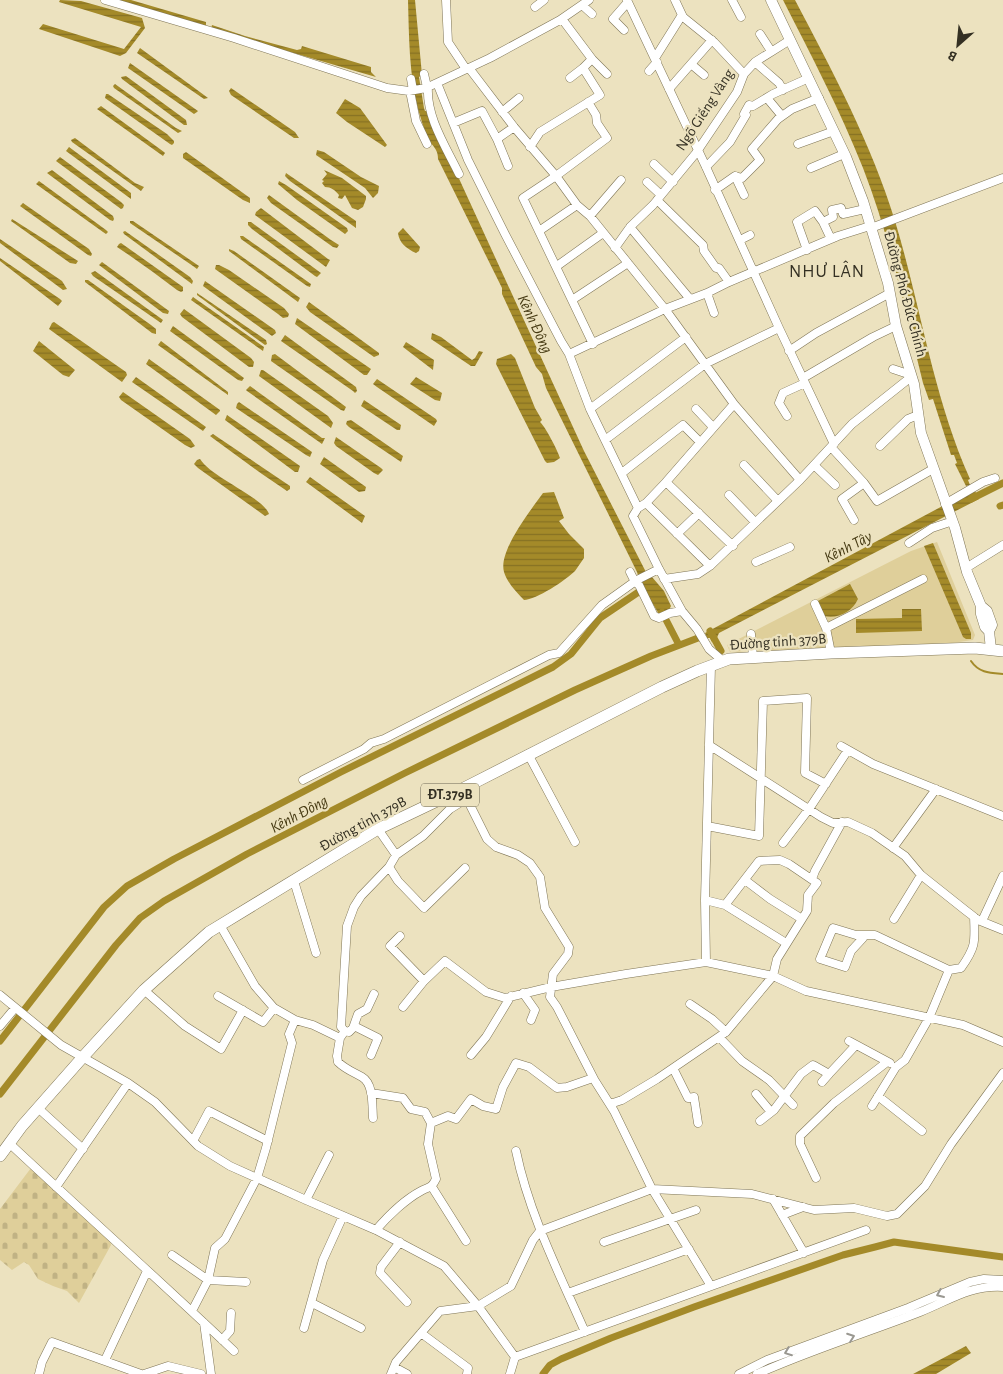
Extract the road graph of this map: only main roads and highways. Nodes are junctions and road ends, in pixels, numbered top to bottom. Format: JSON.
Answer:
{"nodes":[{"id":1,"x":771,"y":0,"type":"edge"},
{"id":2,"x":997,"y":651,"type":"edge"},
{"id":3,"x":0,"y":1156,"type":"edge"}],
"edges":[{"from":1,"to":2,"type":"main road","name":"Đường Phó Đức Chính"},
{"from":2,"to":3,"type":"main road","name":"Đường tỉnh 379B","number":"ĐT.379B"}]}
